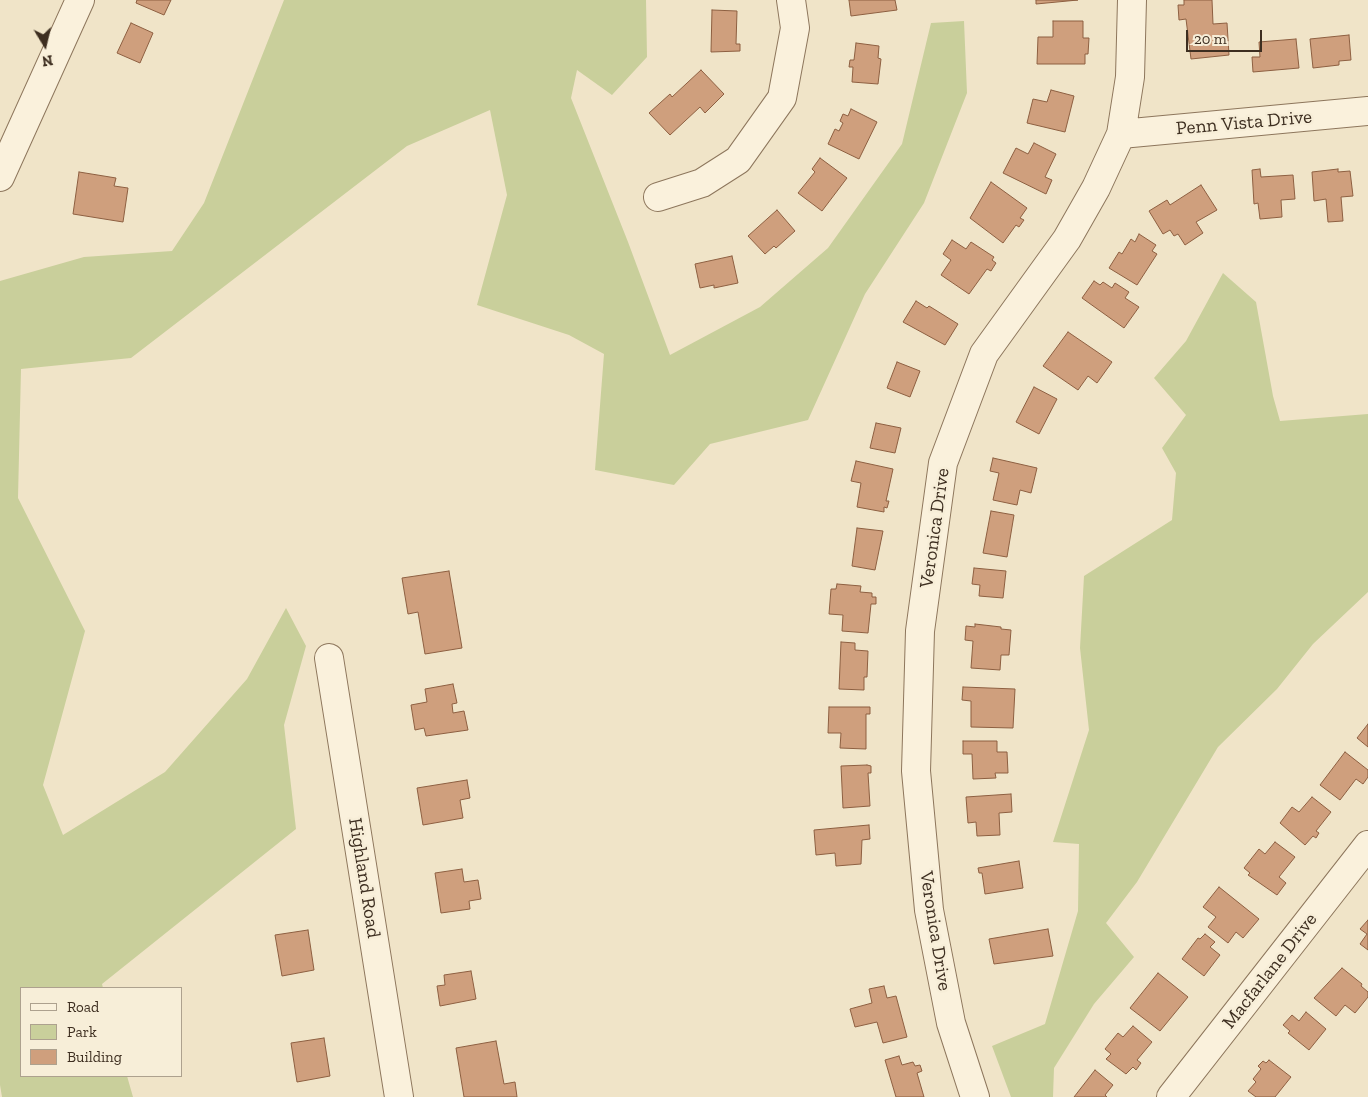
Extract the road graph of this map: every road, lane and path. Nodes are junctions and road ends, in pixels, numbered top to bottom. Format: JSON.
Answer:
{"nodes":[{"id":1,"x":80,"y":0,"type":"edge"},
{"id":2,"x":791,"y":0,"type":"edge"},
{"id":3,"x":1132,"y":0,"type":"edge"},
{"id":4,"x":1368,"y":111,"type":"edge"},
{"id":5,"x":1121,"y":134,"type":"junction"},
{"id":6,"x":0,"y":177,"type":"edge"},
{"id":7,"x":658,"y":197,"type":"dead end"},
{"id":8,"x":329,"y":658,"type":"dead end"},
{"id":9,"x":1368,"y":845,"type":"edge"},
{"id":10,"x":398,"y":1097,"type":"edge"},
{"id":11,"x":975,"y":1097,"type":"edge"},
{"id":12,"x":1171,"y":1097,"type":"edge"}],
"edges":[{"from":1,"to":6,"type":"street"},
{"from":2,"to":7,"type":"street"},
{"from":3,"to":5,"type":"street","name":"Veronica Drive"},
{"from":4,"to":5,"type":"street","name":"Penn Vista Drive"},
{"from":5,"to":11,"type":"street","name":"Veronica Drive"},
{"from":8,"to":10,"type":"street","name":"Highland Road"},
{"from":9,"to":12,"type":"street","name":"Macfarlane Drive"}]}
